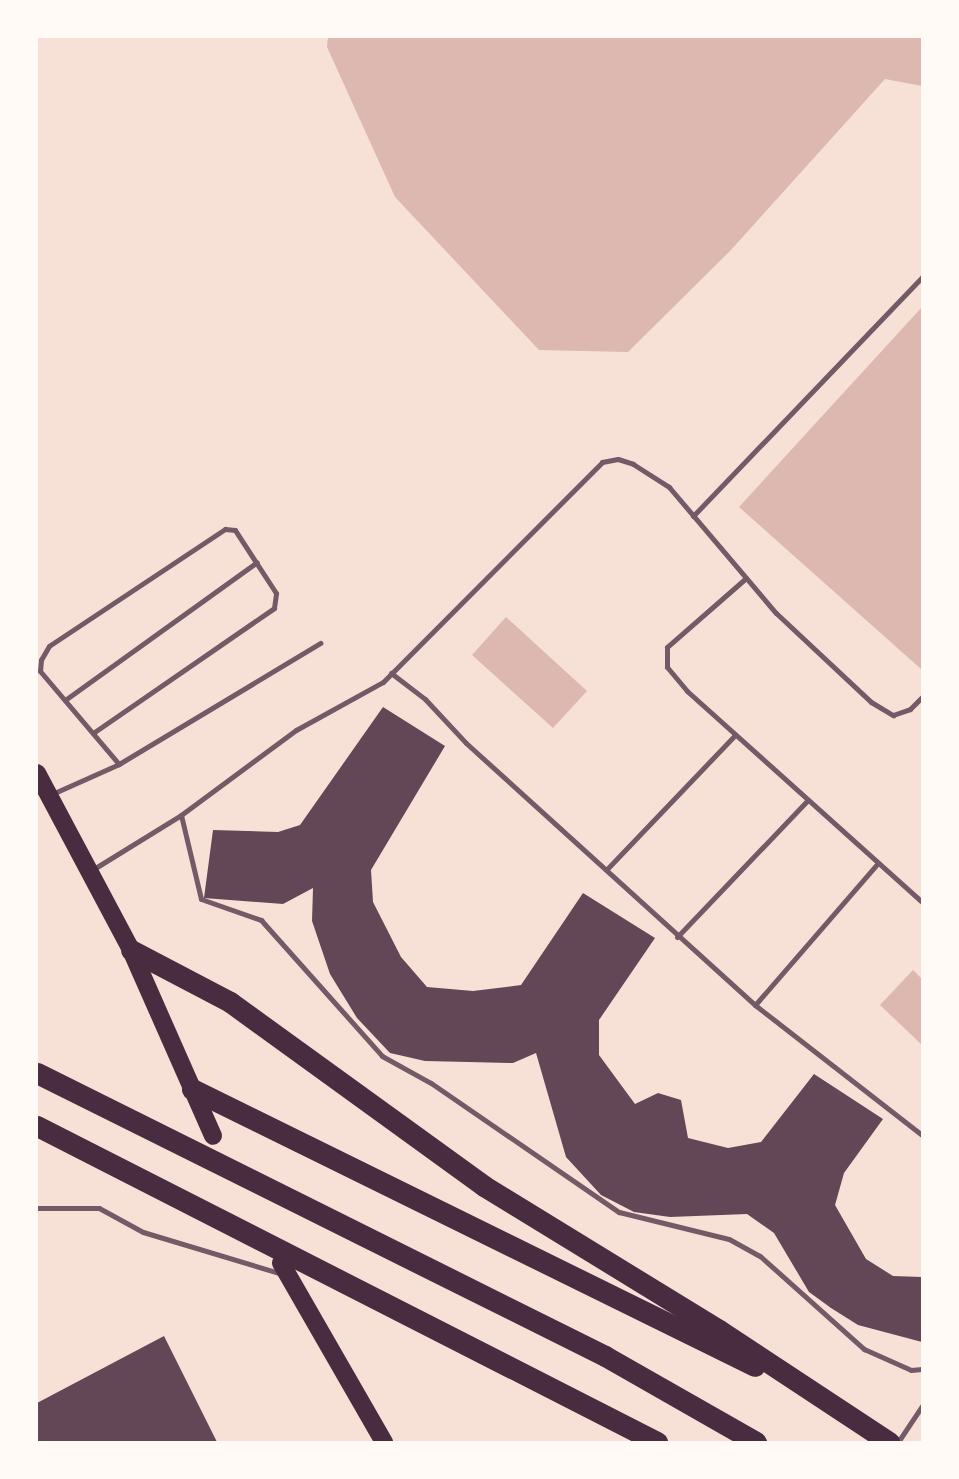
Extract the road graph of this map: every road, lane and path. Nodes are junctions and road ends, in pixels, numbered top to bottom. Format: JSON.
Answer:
{"nodes":[{"id":1,"x":922,"y":277,"type":"edge"},
{"id":2,"x":694,"y":516,"type":"junction"},
{"id":3,"x":257,"y":562,"type":"junction"},
{"id":4,"x":746,"y":578,"type":"junction"},
{"id":5,"x":320,"y":643,"type":"dead end"},
{"id":6,"x":391,"y":673,"type":"junction"},
{"id":7,"x":922,"y":697,"type":"edge"},
{"id":8,"x":65,"y":700,"type":"junction"},
{"id":9,"x":93,"y":733,"type":"junction"},
{"id":10,"x":735,"y":735,"type":"junction"},
{"id":11,"x":119,"y":764,"type":"junction"},
{"id":12,"x":37,"y":774,"type":"edge"},
{"id":13,"x":49,"y":796,"type":"junction"},
{"id":14,"x":807,"y":801,"type":"junction"},
{"id":15,"x":181,"y":815,"type":"junction"},
{"id":16,"x":878,"y":863,"type":"junction"},
{"id":17,"x":607,"y":869,"type":"junction"},
{"id":18,"x":91,"y":871,"type":"junction"},
{"id":19,"x":922,"y":902,"type":"edge"},
{"id":20,"x":677,"y":937,"type":"junction"},
{"id":21,"x":131,"y":950,"type":"junction"},
{"id":22,"x":755,"y":1005,"type":"junction"},
{"id":23,"x":37,"y":1073,"type":"edge"},
{"id":24,"x":192,"y":1089,"type":"junction"},
{"id":25,"x":37,"y":1126,"type":"edge"},
{"id":26,"x":922,"y":1135,"type":"edge"},
{"id":27,"x":213,"y":1136,"type":"dead end"},
{"id":28,"x":37,"y":1208,"type":"edge"},
{"id":29,"x":285,"y":1269,"type":"joint"},
{"id":30,"x":922,"y":1369,"type":"edge"},
{"id":31,"x":922,"y":1406,"type":"edge"},
{"id":32,"x":838,"y":1407,"type":"junction"},
{"id":33,"x":384,"y":1442,"type":"edge"},
{"id":34,"x":657,"y":1442,"type":"edge"},
{"id":35,"x":757,"y":1442,"type":"edge"},
{"id":36,"x":889,"y":1442,"type":"edge"},
{"id":37,"x":898,"y":1442,"type":"edge"}],
"edges":[{"from":1,"to":2,"type":"lane"},
{"from":2,"to":4,"type":"lane"},
{"from":2,"to":6,"type":"lane"},
{"from":3,"to":8,"type":"lane"},
{"from":3,"to":8,"type":"lane"},
{"from":3,"to":9,"type":"lane"},
{"from":4,"to":7,"type":"lane"},
{"from":4,"to":10,"type":"lane"},
{"from":5,"to":11,"type":"lane"},
{"from":6,"to":15,"type":"lane"},
{"from":6,"to":17,"type":"lane"},
{"from":8,"to":9,"type":"lane"},
{"from":9,"to":11,"type":"lane"},
{"from":10,"to":14,"type":"lane"},
{"from":10,"to":17,"type":"lane"},
{"from":11,"to":13,"type":"lane"},
{"from":12,"to":13,"type":"main road"},
{"from":13,"to":18,"type":"main road"},
{"from":14,"to":16,"type":"lane"},
{"from":14,"to":20,"type":"lane"},
{"from":15,"to":18,"type":"lane"},
{"from":15,"to":30,"type":"lane"},
{"from":16,"to":19,"type":"lane"},
{"from":16,"to":22,"type":"lane"},
{"from":17,"to":20,"type":"lane"},
{"from":18,"to":21,"type":"main road"},
{"from":20,"to":22,"type":"lane"},
{"from":21,"to":24,"type":"main road"},
{"from":21,"to":32,"type":"highway"},
{"from":22,"to":26,"type":"lane"},
{"from":23,"to":35,"type":"highway"},
{"from":24,"to":27,"type":"main road"},
{"from":24,"to":32,"type":"highway"},
{"from":25,"to":34,"type":"highway"},
{"from":28,"to":29,"type":"lane"},
{"from":29,"to":33,"type":"main road"},
{"from":31,"to":37,"type":"lane"},
{"from":32,"to":36,"type":"highway"}]}
